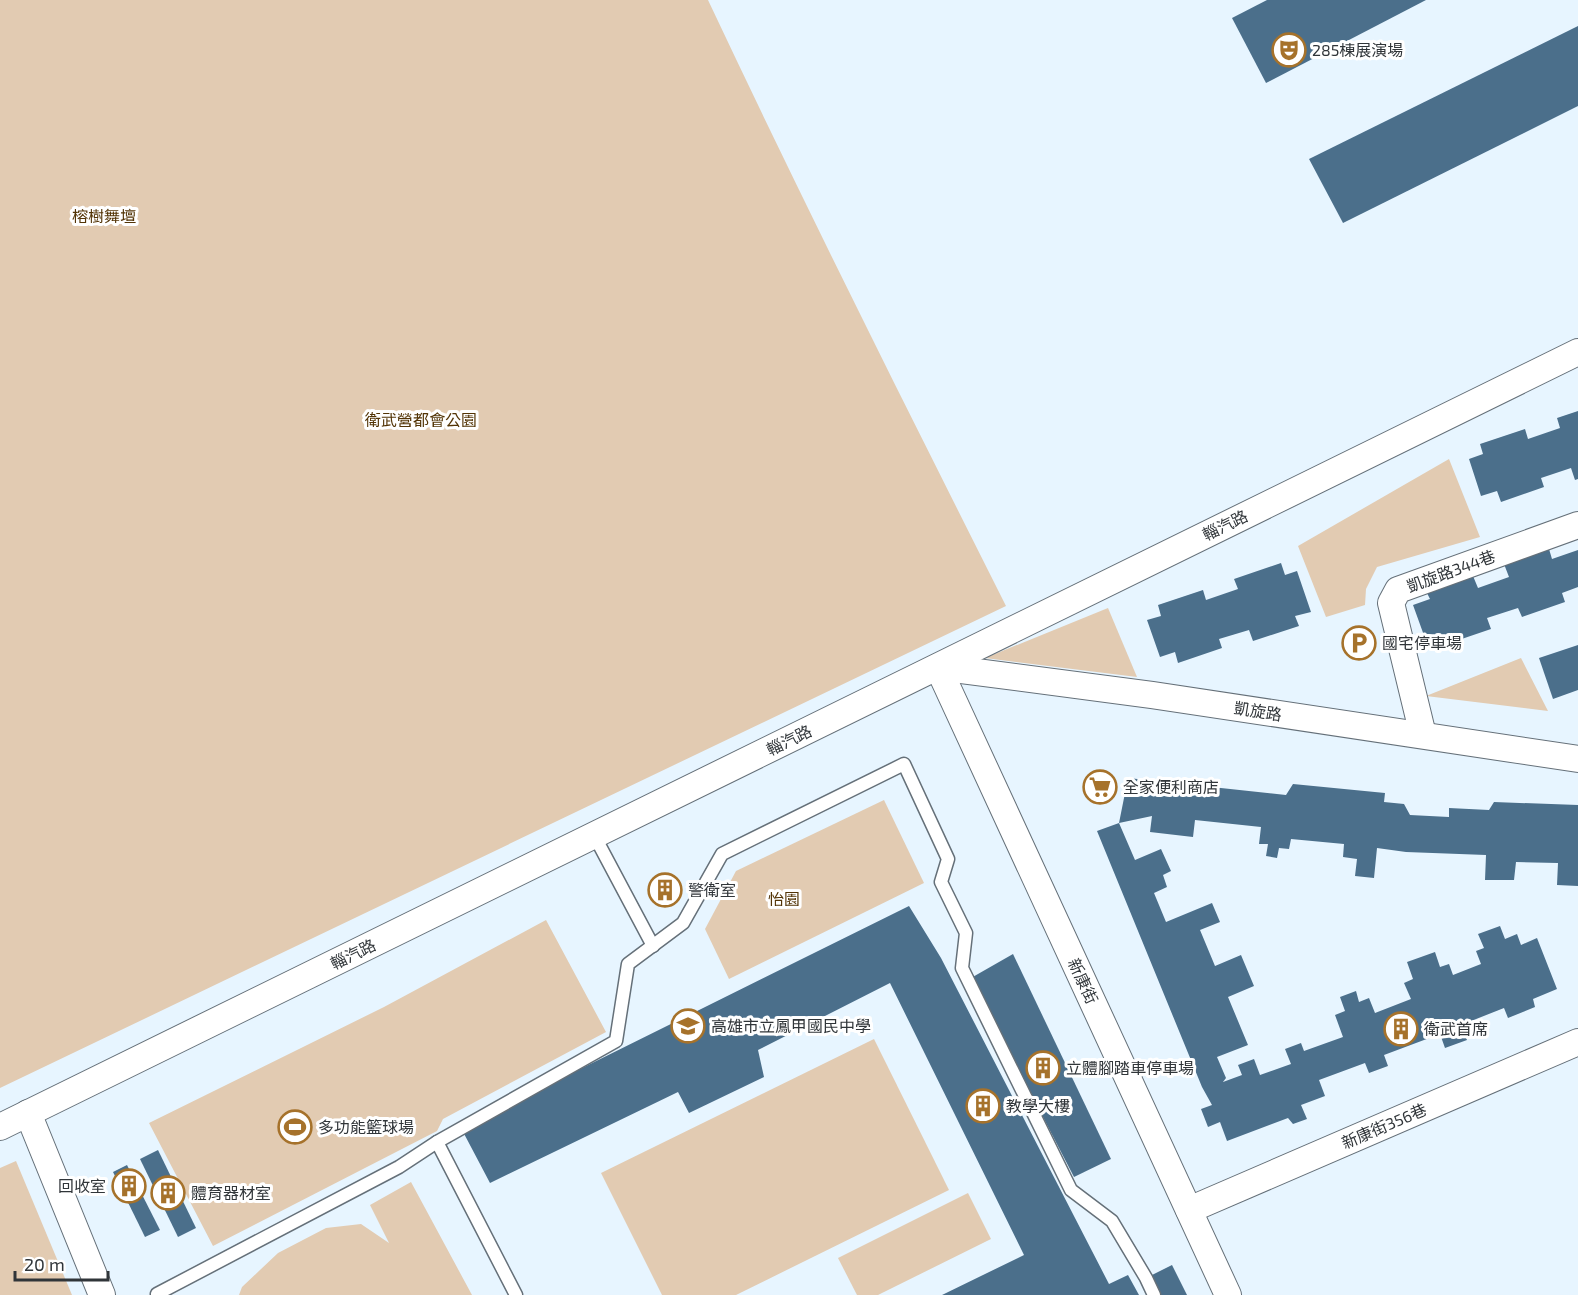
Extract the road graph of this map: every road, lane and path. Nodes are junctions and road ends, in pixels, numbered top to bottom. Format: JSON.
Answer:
{"nodes":[{"id":1,"x":1578,"y":352,"type":"edge"},
{"id":2,"x":1578,"y":525,"type":"edge"},
{"id":3,"x":938,"y":667,"type":"junction"},
{"id":4,"x":1423,"y":735,"type":"junction"},
{"id":5,"x":1578,"y":759,"type":"edge"},
{"id":6,"x":594,"y":835,"type":"junction"},
{"id":7,"x":652,"y":946,"type":"junction"},
{"id":8,"x":1578,"y":1041,"type":"edge"},
{"id":9,"x":28,"y":1113,"type":"junction"},
{"id":10,"x":0,"y":1127,"type":"edge"},
{"id":11,"x":436,"y":1142,"type":"junction"},
{"id":12,"x":1189,"y":1210,"type":"junction"},
{"id":13,"x":157,"y":1294,"type":"edge"},
{"id":14,"x":102,"y":1295,"type":"edge"},
{"id":15,"x":516,"y":1295,"type":"edge"},
{"id":16,"x":1154,"y":1295,"type":"edge"},
{"id":17,"x":1228,"y":1295,"type":"edge"}],
"edges":[{"from":1,"to":3,"type":"street","name":"輜汽路"},
{"from":2,"to":4,"type":"street","name":"凱旋路344巷"},
{"from":3,"to":4,"type":"street","name":"凱旋路"},
{"from":3,"to":6,"type":"street","name":"輜汽路"},
{"from":3,"to":12,"type":"street","name":"新康街"},
{"from":4,"to":5,"type":"street","name":"凱旋路"},
{"from":6,"to":7,"type":"lane"},
{"from":6,"to":9,"type":"street","name":"輜汽路"},
{"from":7,"to":11,"type":"lane"},
{"from":7,"to":16,"type":"lane"},
{"from":8,"to":12,"type":"street","name":"新康街356巷"},
{"from":9,"to":10,"type":"street","name":"輜汽路"},
{"from":9,"to":14,"type":"street"},
{"from":11,"to":13,"type":"lane"},
{"from":11,"to":15,"type":"lane"},
{"from":12,"to":17,"type":"street","name":"新康街"}]}
